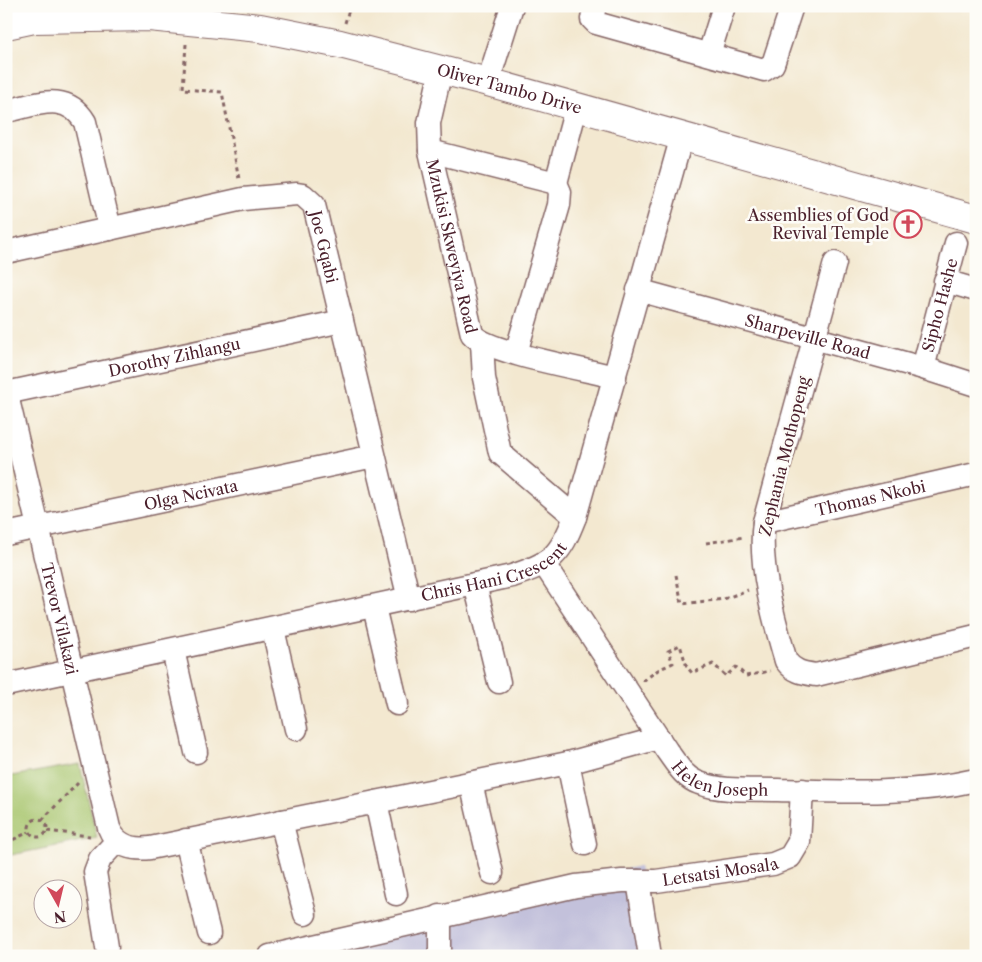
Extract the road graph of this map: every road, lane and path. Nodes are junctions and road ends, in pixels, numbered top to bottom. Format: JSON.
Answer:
{"nodes":[{"id":1,"x":512,"y":6,"type":"edge"},
{"id":2,"x":595,"y":6,"type":"edge"},
{"id":3,"x":724,"y":6,"type":"edge"},
{"id":4,"x":792,"y":6,"type":"edge"},
{"id":5,"x":6,"y":13,"type":"edge"},
{"id":6,"x":34,"y":19,"type":"junction"},
{"id":7,"x":187,"y":19,"type":"junction"},
{"id":8,"x":6,"y":25,"type":"edge"},
{"id":9,"x":709,"y":54,"type":"junction"},
{"id":10,"x":441,"y":70,"type":"junction"},
{"id":11,"x":488,"y":82,"type":"junction"},
{"id":12,"x":576,"y":108,"type":"junction"},
{"id":13,"x":6,"y":110,"type":"edge"},
{"id":14,"x":682,"y":136,"type":"junction"},
{"id":15,"x":430,"y":151,"type":"junction"},
{"id":16,"x":556,"y":183,"type":"junction"},
{"id":17,"x":243,"y":199,"type":"junction"},
{"id":18,"x":976,"y":219,"type":"edge"},
{"id":19,"x":110,"y":229,"type":"junction"},
{"id":20,"x":956,"y":242,"type":"dead end"},
{"id":21,"x":6,"y":252,"type":"edge"},
{"id":22,"x":835,"y":264,"type":"dead end"},
{"id":23,"x":945,"y":281,"type":"junction"},
{"id":24,"x":638,"y":290,"type":"junction"},
{"id":25,"x":976,"y":290,"type":"edge"},
{"id":26,"x":342,"y":321,"type":"junction"},
{"id":27,"x":814,"y":340,"type":"junction"},
{"id":28,"x":482,"y":342,"type":"junction"},
{"id":29,"x":516,"y":353,"type":"junction"},
{"id":30,"x":923,"y":368,"type":"junction"},
{"id":31,"x":615,"y":376,"type":"junction"},
{"id":32,"x":976,"y":385,"type":"edge"},
{"id":33,"x":6,"y":393,"type":"edge"},
{"id":34,"x":374,"y":456,"type":"junction"},
{"id":35,"x":976,"y":474,"type":"edge"},
{"id":36,"x":575,"y":517,"type":"junction"},
{"id":37,"x":38,"y":527,"type":"junction"},
{"id":38,"x":763,"y":529,"type":"junction"},
{"id":39,"x":6,"y":534,"type":"edge"},
{"id":40,"x":706,"y":543,"type":"dead end"},
{"id":41,"x":544,"y":564,"type":"junction"},
{"id":42,"x":676,"y":575,"type":"dead end"},
{"id":43,"x":475,"y":584,"type":"junction"},
{"id":44,"x":768,"y":585,"type":"junction"},
{"id":45,"x":409,"y":599,"type":"junction"},
{"id":46,"x":374,"y":607,"type":"junction"},
{"id":47,"x":273,"y":629,"type":"junction"},
{"id":48,"x":976,"y":636,"type":"edge"},
{"id":49,"x":172,"y":650,"type":"junction"},
{"id":50,"x":786,"y":661,"type":"junction"},
{"id":51,"x":71,"y":671,"type":"junction"},
{"id":52,"x":499,"y":682,"type":"dead end"},
{"id":53,"x":6,"y":685,"type":"edge"},
{"id":54,"x":629,"y":692,"type":"junction"},
{"id":55,"x":397,"y":704,"type":"dead end"},
{"id":56,"x":296,"y":728,"type":"dead end"},
{"id":57,"x":658,"y":738,"type":"junction"},
{"id":58,"x":196,"y":752,"type":"dead end"},
{"id":59,"x":568,"y":764,"type":"junction"},
{"id":60,"x":95,"y":773,"type":"junction"},
{"id":61,"x":976,"y":780,"type":"edge"},
{"id":62,"x":471,"y":783,"type":"junction"},
{"id":63,"x":802,"y":790,"type":"junction"},
{"id":64,"x":376,"y":802,"type":"junction"},
{"id":65,"x":42,"y":820,"type":"junction"},
{"id":66,"x":281,"y":822,"type":"junction"},
{"id":67,"x":47,"y":831,"type":"junction"},
{"id":68,"x":29,"y":832,"type":"junction"},
{"id":69,"x":114,"y":837,"type":"junction"},
{"id":70,"x":186,"y":840,"type":"junction"},
{"id":71,"x":6,"y":843,"type":"edge"},
{"id":72,"x":585,"y":844,"type":"dead end"},
{"id":73,"x":492,"y":873,"type":"dead end"},
{"id":74,"x":638,"y":881,"type":"junction"},
{"id":75,"x":396,"y":894,"type":"dead end"},
{"id":76,"x":305,"y":914,"type":"dead end"},
{"id":77,"x":440,"y":916,"type":"junction"},
{"id":78,"x":209,"y":933,"type":"dead end"},
{"id":79,"x":107,"y":947,"type":"dead end"},
{"id":80,"x":270,"y":956,"type":"edge"},
{"id":81,"x":440,"y":956,"type":"edge"},
{"id":82,"x":650,"y":956,"type":"edge"}],
"edges":[{"from":1,"to":11,"type":"street"},
{"from":2,"to":9,"type":"street"},
{"from":3,"to":9,"type":"street"},
{"from":4,"to":9,"type":"street"},
{"from":5,"to":6,"type":"street","name":"Oliver Tambo Drive"},
{"from":6,"to":7,"type":"street","name":"Oliver Tambo Drive"},
{"from":6,"to":8,"type":"street","name":"Oliver Tambo Drive"},
{"from":7,"to":10,"type":"street","name":"Oliver Tambo Drive"},
{"from":7,"to":17,"type":"path"},
{"from":10,"to":11,"type":"street","name":"Oliver Tambo Drive"},
{"from":10,"to":15,"type":"street","name":"Mzukisi Skweyiya Road"},
{"from":11,"to":12,"type":"street","name":"Oliver Tambo Drive"},
{"from":12,"to":14,"type":"street","name":"Oliver Tambo Drive"},
{"from":12,"to":16,"type":"street"},
{"from":13,"to":19,"type":"street"},
{"from":14,"to":18,"type":"street","name":"Oliver Tambo Drive"},
{"from":14,"to":24,"type":"street","name":"Chris Hani Crescent"},
{"from":15,"to":16,"type":"street"},
{"from":15,"to":28,"type":"street","name":"Mzukisi Skweyiya Road"},
{"from":16,"to":29,"type":"street"},
{"from":17,"to":19,"type":"street","name":"Joe Gqabi"},
{"from":17,"to":26,"type":"street","name":"Joe Gqabi"},
{"from":19,"to":21,"type":"street","name":"Joe Gqabi"},
{"from":20,"to":23,"type":"street","name":"Sipho Hashe"},
{"from":22,"to":27,"type":"street","name":"Zephania Mothopeng"},
{"from":23,"to":25,"type":"street"},
{"from":23,"to":30,"type":"street","name":"Sipho Hashe"},
{"from":24,"to":27,"type":"street","name":"Sharpeville Road"},
{"from":24,"to":31,"type":"street","name":"Chris Hani Crescent"},
{"from":26,"to":33,"type":"street","name":"Dorothy Zihlangu"},
{"from":26,"to":34,"type":"street","name":"Joe Gqabi"},
{"from":27,"to":30,"type":"street","name":"Sharpeville Road"},
{"from":27,"to":38,"type":"street","name":"Zephania Mothopeng"},
{"from":28,"to":29,"type":"street","name":"Mzukisi Skweyiya Road"},
{"from":28,"to":36,"type":"street"},
{"from":29,"to":31,"type":"street","name":"Mzukisi Skweyiya Road"},
{"from":30,"to":32,"type":"street","name":"Sharpeville Road"},
{"from":31,"to":36,"type":"street","name":"Chris Hani Crescent"},
{"from":33,"to":37,"type":"street","name":"Trevor Vilakazi"},
{"from":34,"to":37,"type":"street","name":"Olga Ncivata"},
{"from":34,"to":45,"type":"street","name":"Joe Gqabi"},
{"from":35,"to":38,"type":"street","name":"Thomas Nkobi"},
{"from":36,"to":41,"type":"street","name":"Chris Hani Crescent"},
{"from":37,"to":39,"type":"street","name":"Olga Ncivata"},
{"from":37,"to":51,"type":"street","name":"Trevor Vilakazi"},
{"from":38,"to":40,"type":"path"},
{"from":38,"to":44,"type":"street","name":"Zephania Mothopeng"},
{"from":41,"to":43,"type":"street","name":"Chris Hani Crescent"},
{"from":41,"to":54,"type":"street","name":"Helen Joseph"},
{"from":42,"to":44,"type":"path"},
{"from":43,"to":45,"type":"street","name":"Chris Hani Crescent"},
{"from":43,"to":52,"type":"street"},
{"from":44,"to":50,"type":"street","name":"Zephania Mothopeng"},
{"from":45,"to":46,"type":"street","name":"Chris Hani Crescent"},
{"from":46,"to":47,"type":"street","name":"Chris Hani Crescent"},
{"from":46,"to":55,"type":"street"},
{"from":47,"to":49,"type":"street","name":"Chris Hani Crescent"},
{"from":47,"to":56,"type":"street"},
{"from":48,"to":50,"type":"street"},
{"from":49,"to":51,"type":"street","name":"Chris Hani Crescent"},
{"from":49,"to":58,"type":"street"},
{"from":50,"to":54,"type":"path"},
{"from":51,"to":53,"type":"street","name":"Chris Hani Crescent"},
{"from":51,"to":60,"type":"street","name":"Trevor Vilakazi"},
{"from":54,"to":57,"type":"street","name":"Helen Joseph"},
{"from":57,"to":59,"type":"street"},
{"from":57,"to":63,"type":"street","name":"Helen Joseph"},
{"from":59,"to":62,"type":"street"},
{"from":59,"to":72,"type":"street"},
{"from":60,"to":65,"type":"path"},
{"from":60,"to":69,"type":"street","name":"Trevor Vilakazi"},
{"from":61,"to":63,"type":"street","name":"Helen Joseph"},
{"from":62,"to":64,"type":"street"},
{"from":62,"to":73,"type":"street"},
{"from":63,"to":74,"type":"street","name":"Letsatsi Mosala"},
{"from":64,"to":66,"type":"street"},
{"from":64,"to":75,"type":"street"},
{"from":65,"to":67,"type":"path"},
{"from":65,"to":68,"type":"path"},
{"from":66,"to":70,"type":"street"},
{"from":66,"to":76,"type":"street"},
{"from":67,"to":68,"type":"path"},
{"from":67,"to":69,"type":"path"},
{"from":68,"to":71,"type":"path"},
{"from":69,"to":70,"type":"street"},
{"from":69,"to":79,"type":"street"},
{"from":70,"to":78,"type":"street"},
{"from":74,"to":77,"type":"street","name":"Letsatsi Mosala"},
{"from":74,"to":82,"type":"street"},
{"from":77,"to":80,"type":"street","name":"Letsatsi Mosala"},
{"from":77,"to":81,"type":"street"}]}
